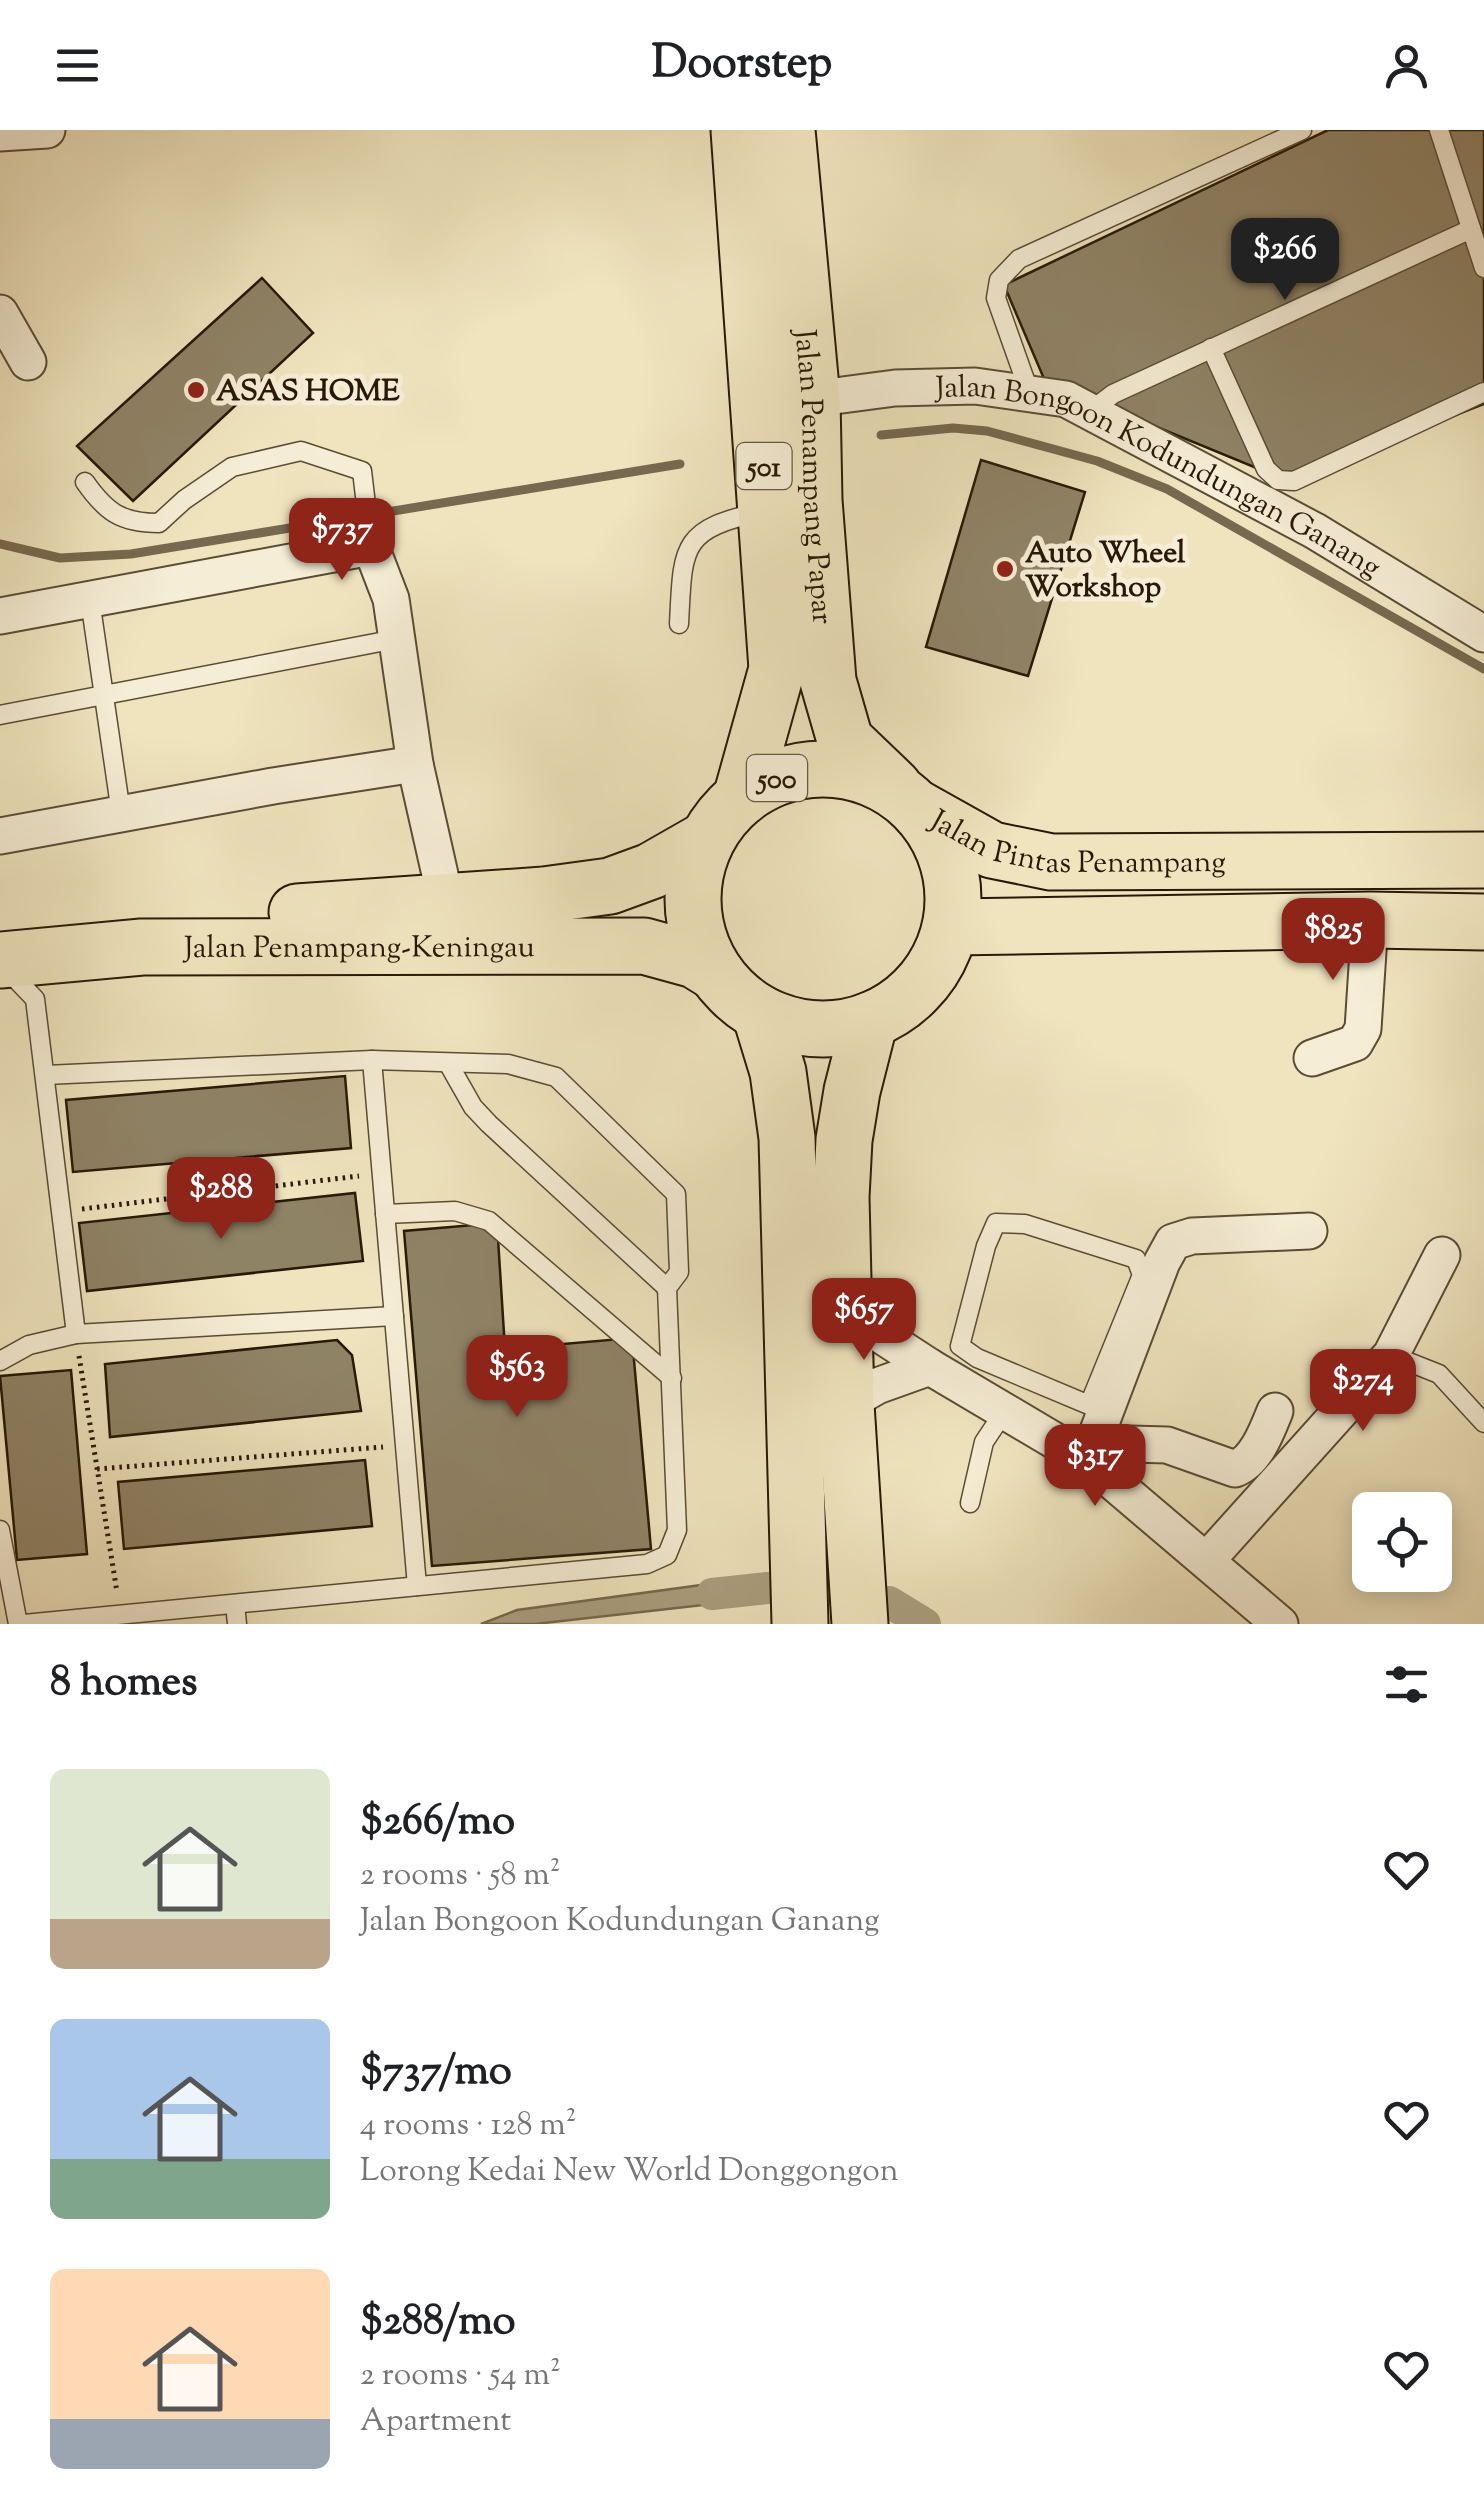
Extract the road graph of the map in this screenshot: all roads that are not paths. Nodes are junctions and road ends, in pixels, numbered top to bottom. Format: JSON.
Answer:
{"nodes":[{"id":1,"x":48,"y":130,"type":"edge"},
{"id":2,"x":740,"y":130,"type":"edge"},
{"id":3,"x":787,"y":130,"type":"edge"},
{"id":4,"x":1302,"y":130,"type":"edge"},
{"id":5,"x":1439,"y":130,"type":"edge"},
{"id":6,"x":0,"y":133,"type":"edge"},
{"id":7,"x":1471,"y":228,"type":"junction"},
{"id":8,"x":1484,"y":268,"type":"edge"},
{"id":9,"x":0,"y":313,"type":"edge"},
{"id":10,"x":1211,"y":348,"type":"junction"},
{"id":11,"x":28,"y":362,"type":"dead end"},
{"id":12,"x":1484,"y":392,"type":"edge"},
{"id":13,"x":1030,"y":394,"type":"junction"},
{"id":14,"x":812,"y":399,"type":"junction"},
{"id":15,"x":1092,"y":410,"type":"junction"},
{"id":16,"x":85,"y":482,"type":"dead end"},
{"id":17,"x":767,"y":527,"type":"junction"},
{"id":18,"x":371,"y":547,"type":"junction"},
{"id":19,"x":822,"y":579,"type":"junction"},
{"id":20,"x":90,"y":600,"type":"junction"},
{"id":21,"x":0,"y":616,"type":"edge"},
{"id":22,"x":680,"y":624,"type":"dead end"},
{"id":23,"x":1484,"y":634,"type":"edge"},
{"id":24,"x":396,"y":638,"type":"junction"},
{"id":25,"x":104,"y":696,"type":"junction"},
{"id":26,"x":0,"y":714,"type":"edge"},
{"id":27,"x":415,"y":764,"type":"junction"},
{"id":28,"x":910,"y":802,"type":"junction"},
{"id":29,"x":121,"y":813,"type":"junction"},
{"id":30,"x":724,"y":818,"type":"junction"},
{"id":31,"x":0,"y":836,"type":"edge"},
{"id":32,"x":1484,"y":860,"type":"edge"},
{"id":33,"x":1172,"y":862,"type":"junction"},
{"id":34,"x":473,"y":898,"type":"junction"},
{"id":35,"x":1370,"y":920,"type":"junction"},
{"id":36,"x":1483,"y":923,"type":"edge"},
{"id":37,"x":952,"y":927,"type":"junction"},
{"id":38,"x":0,"y":938,"type":"edge"},
{"id":39,"x":0,"y":972,"type":"edge"},
{"id":40,"x":716,"y":973,"type":"junction"},
{"id":41,"x":36,"y":977,"type":"edge"},
{"id":42,"x":760,"y":1013,"type":"junction"},
{"id":43,"x":870,"y":1020,"type":"junction"},
{"id":44,"x":1312,"y":1058,"type":"dead end"},
{"id":45,"x":372,"y":1060,"type":"junction"},
{"id":46,"x":448,"y":1062,"type":"junction"},
{"id":47,"x":46,"y":1075,"type":"junction"},
{"id":48,"x":386,"y":1214,"type":"junction"},
{"id":49,"x":1308,"y":1230,"type":"dead end"},
{"id":50,"x":1442,"y":1255,"type":"dead end"},
{"id":51,"x":667,"y":1288,"type":"junction"},
{"id":52,"x":843,"y":1304,"type":"junction"},
{"id":53,"x":394,"y":1316,"type":"junction"},
{"id":54,"x":76,"y":1334,"type":"junction"},
{"id":55,"x":1391,"y":1355,"type":"junction"},
{"id":56,"x":0,"y":1362,"type":"edge"},
{"id":57,"x":945,"y":1363,"type":"junction"},
{"id":58,"x":672,"y":1378,"type":"junction"},
{"id":59,"x":846,"y":1404,"type":"junction"},
{"id":60,"x":1275,"y":1411,"type":"dead end"},
{"id":61,"x":1004,"y":1412,"type":"junction"},
{"id":62,"x":1484,"y":1423,"type":"edge"},
{"id":63,"x":1090,"y":1452,"type":"junction"},
{"id":64,"x":970,"y":1503,"type":"dead end"},
{"id":65,"x":0,"y":1530,"type":"edge"},
{"id":66,"x":1207,"y":1560,"type":"junction"},
{"id":67,"x":417,"y":1586,"type":"junction"},
{"id":68,"x":235,"y":1604,"type":"junction"},
{"id":69,"x":21,"y":1624,"type":"edge"},
{"id":70,"x":236,"y":1624,"type":"edge"},
{"id":71,"x":800,"y":1624,"type":"edge"},
{"id":72,"x":860,"y":1624,"type":"edge"},
{"id":73,"x":1280,"y":1624,"type":"edge"}],
"edges":[{"from":1,"to":6,"type":"street"},
{"from":2,"to":17,"type":"main road","name":"Jalan Penampang Papar","number":"501"},
{"from":3,"to":14,"type":"main road","name":"Jalan Penampang Papar","number":"501"},
{"from":4,"to":13,"type":"lane"},
{"from":5,"to":7,"type":"lane"},
{"from":7,"to":8,"type":"lane"},
{"from":7,"to":10,"type":"lane"},
{"from":9,"to":11,"type":"street"},
{"from":10,"to":12,"type":"lane"},
{"from":10,"to":15,"type":"lane"},
{"from":13,"to":14,"type":"street","name":"Jalan Bongoon Kodundungan Ganang"},
{"from":13,"to":15,"type":"street","name":"Jalan Bongoon Kodundungan Ganang"},
{"from":14,"to":19,"type":"main road","name":"Jalan Penampang Papar","number":"501"},
{"from":15,"to":23,"type":"street","name":"Jalan Bongoon Kodundungan Ganang"},
{"from":16,"to":18,"type":"lane"},
{"from":17,"to":22,"type":"lane"},
{"from":17,"to":30,"type":"main road","name":"Jalan Penampang Papar","number":"501"},
{"from":17,"to":34,"type":"main road"},
{"from":18,"to":20,"type":"street"},
{"from":18,"to":24,"type":"street"},
{"from":19,"to":28,"type":"main road","name":"Jalan Penampang Papar","number":"501"},
{"from":19,"to":33,"type":"main road"},
{"from":20,"to":21,"type":"street"},
{"from":20,"to":25,"type":"lane"},
{"from":24,"to":25,"type":"lane"},
{"from":24,"to":27,"type":"street"},
{"from":25,"to":26,"type":"lane"},
{"from":25,"to":29,"type":"lane"},
{"from":27,"to":29,"type":"street"},
{"from":27,"to":34,"type":"street"},
{"from":28,"to":30,"type":"main road","number":"500"},
{"from":28,"to":33,"type":"main road","name":"Jalan Pintas Penampang","number":"500"},
{"from":28,"to":37,"type":"main road"},
{"from":29,"to":31,"type":"street"},
{"from":30,"to":34,"type":"main road","name":"Jalan Penampang-Keningau","number":"500"},
{"from":30,"to":40,"type":"main road"},
{"from":32,"to":33,"type":"main road","name":"Jalan Pintas Penampang","number":"500"},
{"from":34,"to":38,"type":"main road","name":"Jalan Penampang-Keningau","number":"500"},
{"from":35,"to":36,"type":"main road"},
{"from":35,"to":37,"type":"main road"},
{"from":35,"to":44,"type":"street"},
{"from":37,"to":43,"type":"main road"},
{"from":39,"to":41,"type":"lane"},
{"from":40,"to":41,"type":"main road","name":"Jalan Penampang-Keningau"},
{"from":40,"to":42,"type":"main road"},
{"from":41,"to":47,"type":"lane"},
{"from":42,"to":43,"type":"main road"},
{"from":42,"to":71,"type":"main road"},
{"from":43,"to":52,"type":"main road"},
{"from":45,"to":46,"type":"lane"},
{"from":45,"to":47,"type":"lane"},
{"from":45,"to":48,"type":"lane"},
{"from":46,"to":51,"type":"lane"},
{"from":46,"to":51,"type":"lane"},
{"from":47,"to":54,"type":"lane"},
{"from":48,"to":53,"type":"lane"},
{"from":48,"to":58,"type":"lane"},
{"from":49,"to":63,"type":"street"},
{"from":50,"to":55,"type":"street"},
{"from":51,"to":58,"type":"lane"},
{"from":52,"to":57,"type":"street"},
{"from":52,"to":59,"type":"main road"},
{"from":53,"to":54,"type":"lane"},
{"from":53,"to":67,"type":"lane"},
{"from":54,"to":56,"type":"lane"},
{"from":55,"to":62,"type":"lane"},
{"from":55,"to":66,"type":"street"},
{"from":57,"to":57,"type":"lane"},
{"from":57,"to":59,"type":"street"},
{"from":57,"to":61,"type":"street"},
{"from":58,"to":67,"type":"lane"},
{"from":59,"to":72,"type":"main road"},
{"from":60,"to":63,"type":"street"},
{"from":61,"to":63,"type":"street"},
{"from":61,"to":64,"type":"lane"},
{"from":63,"to":66,"type":"street"},
{"from":65,"to":69,"type":"lane"},
{"from":66,"to":73,"type":"street"},
{"from":67,"to":68,"type":"lane"},
{"from":68,"to":69,"type":"lane"},
{"from":68,"to":70,"type":"lane"}]}
